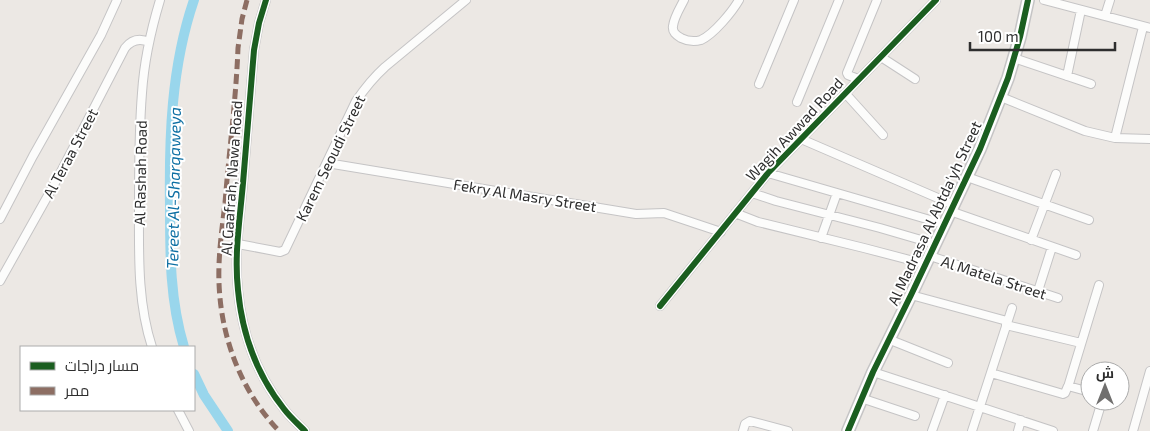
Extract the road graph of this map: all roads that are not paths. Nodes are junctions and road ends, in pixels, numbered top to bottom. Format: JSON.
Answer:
{"nodes":[{"id":1,"x":117,"y":0,"type":"edge"},
{"id":2,"x":160,"y":0,"type":"edge"},
{"id":3,"x":266,"y":0,"type":"edge"},
{"id":4,"x":466,"y":0,"type":"edge"},
{"id":5,"x":684,"y":0,"type":"edge"},
{"id":6,"x":739,"y":0,"type":"edge"},
{"id":7,"x":794,"y":0,"type":"edge"},
{"id":8,"x":839,"y":0,"type":"edge"},
{"id":9,"x":877,"y":0,"type":"edge"},
{"id":10,"x":936,"y":0,"type":"edge"},
{"id":11,"x":1028,"y":0,"type":"edge"},
{"id":12,"x":1044,"y":0,"type":"edge"},
{"id":13,"x":1110,"y":0,"type":"edge"},
{"id":14,"x":1081,"y":10,"type":"junction"},
{"id":15,"x":1105,"y":16,"type":"junction"},
{"id":16,"x":1147,"y":28,"type":"edge"},
{"id":17,"x":149,"y":42,"type":"junction"},
{"id":18,"x":881,"y":57,"type":"junction"},
{"id":19,"x":1014,"y":58,"type":"junction"},
{"id":20,"x":1067,"y":76,"type":"junction"},
{"id":21,"x":915,"y":79,"type":"dead end"},
{"id":22,"x":858,"y":80,"type":"junction"},
{"id":23,"x":759,"y":84,"type":"dead end"},
{"id":24,"x":1091,"y":84,"type":"dead end"},
{"id":25,"x":845,"y":93,"type":"junction"},
{"id":26,"x":1001,"y":97,"type":"junction"},
{"id":27,"x":797,"y":102,"type":"dead end"},
{"id":28,"x":883,"y":135,"type":"dead end"},
{"id":29,"x":1115,"y":138,"type":"junction"},
{"id":30,"x":1150,"y":138,"type":"edge"},
{"id":31,"x":801,"y":139,"type":"junction"},
{"id":32,"x":327,"y":162,"type":"junction"},
{"id":33,"x":768,"y":173,"type":"junction"},
{"id":34,"x":1056,"y":174,"type":"dead end"},
{"id":35,"x":967,"y":177,"type":"junction"},
{"id":36,"x":752,"y":193,"type":"junction"},
{"id":37,"x":837,"y":193,"type":"junction"},
{"id":38,"x":1044,"y":204,"type":"junction"},
{"id":39,"x":952,"y":208,"type":"junction"},
{"id":40,"x":735,"y":213,"type":"junction"},
{"id":41,"x":830,"y":215,"type":"junction"},
{"id":42,"x":0,"y":219,"type":"edge"},
{"id":43,"x":1089,"y":220,"type":"dead end"},
{"id":44,"x":944,"y":224,"type":"junction"},
{"id":45,"x":721,"y":232,"type":"junction"},
{"id":46,"x":821,"y":238,"type":"junction"},
{"id":47,"x":1031,"y":240,"type":"junction"},
{"id":48,"x":238,"y":244,"type":"junction"},
{"id":49,"x":935,"y":244,"type":"junction"},
{"id":50,"x":1052,"y":247,"type":"junction"},
{"id":51,"x":1076,"y":255,"type":"dead end"},
{"id":52,"x":927,"y":260,"type":"junction"},
{"id":53,"x":0,"y":281,"type":"edge"},
{"id":54,"x":1099,"y":285,"type":"dead end"},
{"id":55,"x":1038,"y":291,"type":"junction"},
{"id":56,"x":911,"y":295,"type":"junction"},
{"id":57,"x":1058,"y":298,"type":"dead end"},
{"id":58,"x":660,"y":306,"type":"dead end"},
{"id":59,"x":1012,"y":308,"type":"dead end"},
{"id":60,"x":1007,"y":323,"type":"junction"},
{"id":61,"x":888,"y":339,"type":"junction"},
{"id":62,"x":1081,"y":343,"type":"junction"},
{"id":63,"x":152,"y":346,"type":"edge"},
{"id":64,"x":948,"y":363,"type":"dead end"},
{"id":65,"x":1150,"y":371,"type":"edge"},
{"id":66,"x":873,"y":372,"type":"junction"},
{"id":67,"x":991,"y":372,"type":"junction"},
{"id":68,"x":1068,"y":387,"type":"junction"},
{"id":69,"x":1080,"y":390,"type":"edge"},
{"id":70,"x":945,"y":395,"type":"junction"},
{"id":71,"x":861,"y":398,"type":"junction"},
{"id":72,"x":980,"y":406,"type":"junction"},
{"id":73,"x":179,"y":411,"type":"edge"},
{"id":74,"x":1099,"y":411,"type":"edge"},
{"id":75,"x":915,"y":416,"type":"dead end"},
{"id":76,"x":1021,"y":420,"type":"junction"},
{"id":77,"x":189,"y":431,"type":"edge"},
{"id":78,"x":305,"y":431,"type":"edge"},
{"id":79,"x":743,"y":431,"type":"edge"},
{"id":80,"x":788,"y":431,"type":"edge"},
{"id":81,"x":848,"y":431,"type":"edge"},
{"id":82,"x":932,"y":431,"type":"edge"},
{"id":83,"x":972,"y":431,"type":"edge"},
{"id":84,"x":1018,"y":431,"type":"edge"},
{"id":85,"x":1053,"y":431,"type":"edge"},
{"id":86,"x":1093,"y":431,"type":"edge"},
{"id":87,"x":1133,"y":431,"type":"edge"}],
"edges":[{"from":1,"to":42,"type":"street"},
{"from":2,"to":17,"type":"street","name":"Al Rashah Road"},
{"from":3,"to":48,"type":"street","name":"Al Gaafrah, Nawa Road"},
{"from":4,"to":32,"type":"street","name":"Karem Seoudi Street"},
{"from":5,"to":6,"type":"street"},
{"from":7,"to":23,"type":"street"},
{"from":8,"to":27,"type":"street"},
{"from":9,"to":22,"type":"street"},
{"from":10,"to":18,"type":"street","name":"Wagih Awwad Road"},
{"from":11,"to":19,"type":"street","name":"Al Madrasa Al Abtda'yh Street"},
{"from":12,"to":14,"type":"street"},
{"from":13,"to":15,"type":"street"},
{"from":14,"to":15,"type":"street"},
{"from":14,"to":20,"type":"street"},
{"from":15,"to":16,"type":"street"},
{"from":16,"to":29,"type":"street"},
{"from":17,"to":53,"type":"street","name":"Al Teraa Street"},
{"from":17,"to":63,"type":"street","name":"Al Rashah Road"},
{"from":18,"to":21,"type":"street"},
{"from":18,"to":22,"type":"street","name":"Wagih Awwad Road"},
{"from":19,"to":20,"type":"street"},
{"from":19,"to":26,"type":"street","name":"Al Madrasa Al Abtda'yh Street"},
{"from":20,"to":24,"type":"street"},
{"from":22,"to":25,"type":"street","name":"Wagih Awwad Road"},
{"from":25,"to":28,"type":"street"},
{"from":25,"to":31,"type":"street","name":"Wagih Awwad Road"},
{"from":26,"to":29,"type":"street"},
{"from":26,"to":35,"type":"street","name":"Al Madrasa Al Abtda'yh Street"},
{"from":29,"to":30,"type":"street"},
{"from":31,"to":33,"type":"street","name":"Wagih Awwad Road"},
{"from":31,"to":39,"type":"street"},
{"from":32,"to":45,"type":"street","name":"Fekry Al Masry Street"},
{"from":32,"to":48,"type":"street","name":"Karem Seoudi Street"},
{"from":33,"to":36,"type":"street","name":"Wagih Awwad Road"},
{"from":33,"to":37,"type":"street"},
{"from":34,"to":38,"type":"street"},
{"from":35,"to":38,"type":"street"},
{"from":35,"to":39,"type":"street","name":"Al Madrasa Al Abtda'yh Street"},
{"from":36,"to":40,"type":"street","name":"Wagih Awwad Road"},
{"from":36,"to":41,"type":"street"},
{"from":37,"to":41,"type":"street"},
{"from":37,"to":44,"type":"street"},
{"from":38,"to":43,"type":"street"},
{"from":38,"to":47,"type":"street"},
{"from":39,"to":44,"type":"street","name":"Al Madrasa Al Abtda'yh Street"},
{"from":39,"to":47,"type":"street"},
{"from":40,"to":45,"type":"street","name":"Wagih Awwad Road"},
{"from":40,"to":46,"type":"street","name":"Al Matela Street"},
{"from":41,"to":46,"type":"street"},
{"from":41,"to":49,"type":"street"},
{"from":44,"to":49,"type":"street","name":"Al Madrasa Al Abtda'yh Street"},
{"from":45,"to":58,"type":"street","name":"Wagih Awwad Road"},
{"from":46,"to":52,"type":"street","name":"Al Matela Street"},
{"from":47,"to":50,"type":"street"},
{"from":48,"to":78,"type":"street","name":"Al Gaafrah, Nawa Road"},
{"from":49,"to":52,"type":"street","name":"Al Madrasa Al Abtda'yh Street"},
{"from":50,"to":51,"type":"street"},
{"from":50,"to":55,"type":"street"},
{"from":52,"to":55,"type":"street","name":"Al Matela Street"},
{"from":52,"to":56,"type":"street","name":"Al Madrasa Al Abtda'yh Street"},
{"from":54,"to":62,"type":"street"},
{"from":55,"to":57,"type":"street","name":"Al Matela Street"},
{"from":56,"to":60,"type":"street"},
{"from":56,"to":61,"type":"street","name":"Al Madrasa Al Abtda'yh Street"},
{"from":59,"to":60,"type":"street"},
{"from":60,"to":62,"type":"street"},
{"from":60,"to":67,"type":"street"},
{"from":61,"to":64,"type":"street"},
{"from":61,"to":66,"type":"street","name":"Al Madrasa Al Abtda'yh Street"},
{"from":62,"to":68,"type":"street"},
{"from":65,"to":87,"type":"street"},
{"from":66,"to":70,"type":"street"},
{"from":66,"to":71,"type":"street","name":"Al Madrasa Al Abtda'yh Street"},
{"from":67,"to":68,"type":"street"},
{"from":67,"to":72,"type":"street"},
{"from":68,"to":69,"type":"street"},
{"from":70,"to":72,"type":"street"},
{"from":70,"to":82,"type":"street"},
{"from":71,"to":75,"type":"street"},
{"from":71,"to":81,"type":"street","name":"Al Madrasa Al Abtda'yh Street"},
{"from":72,"to":76,"type":"street"},
{"from":72,"to":83,"type":"street"},
{"from":73,"to":77,"type":"street"},
{"from":74,"to":86,"type":"street"},
{"from":76,"to":84,"type":"street"},
{"from":76,"to":85,"type":"street"},
{"from":79,"to":80,"type":"street"}]}
